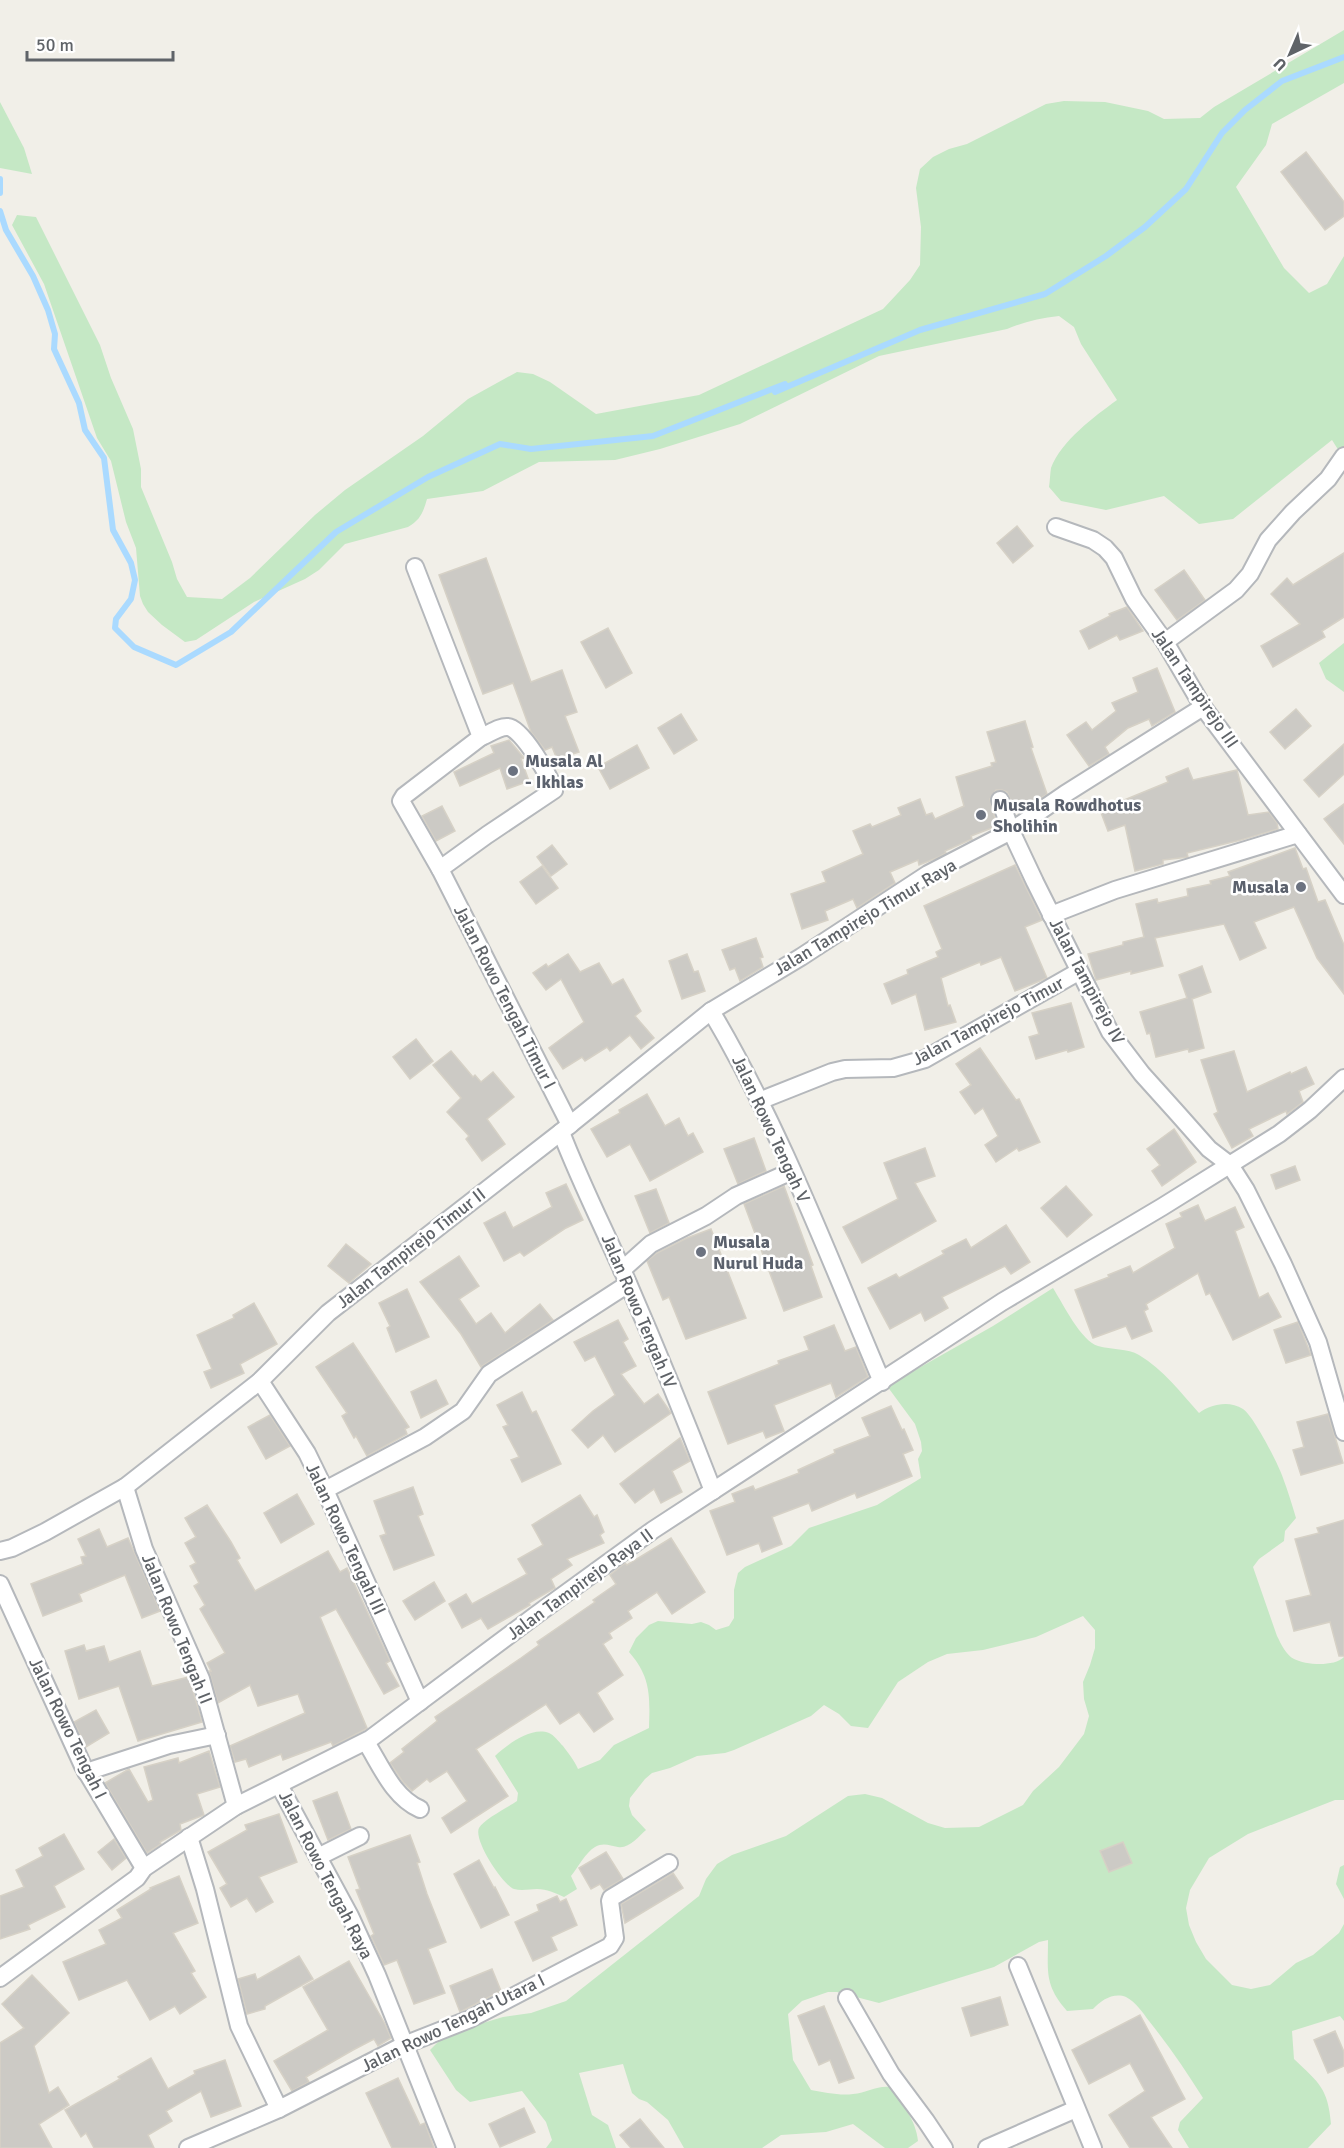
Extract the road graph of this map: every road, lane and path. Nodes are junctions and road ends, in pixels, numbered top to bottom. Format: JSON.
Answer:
{"nodes":[{"id":1,"x":1344,"y":456,"type":"edge"},
{"id":2,"x":1056,"y":526,"type":"dead end"},
{"id":3,"x":415,"y":567,"type":"dead end"},
{"id":4,"x":1165,"y":642,"type":"junction"},
{"id":5,"x":1203,"y":707,"type":"junction"},
{"id":6,"x":482,"y":737,"type":"junction"},
{"id":7,"x":1000,"y":801,"type":"dead end"},
{"id":8,"x":1011,"y":831,"type":"junction"},
{"id":9,"x":1298,"y":834,"type":"junction"},
{"id":10,"x":440,"y":869,"type":"junction"},
{"id":11,"x":1344,"y":895,"type":"edge"},
{"id":12,"x":1051,"y":915,"type":"junction"},
{"id":13,"x":1078,"y":972,"type":"junction"},
{"id":14,"x":711,"y":1011,"type":"junction"},
{"id":15,"x":1344,"y":1078,"type":"edge"},
{"id":16,"x":759,"y":1101,"type":"junction"},
{"id":17,"x":565,"y":1129,"type":"junction"},
{"id":18,"x":1230,"y":1165,"type":"junction"},
{"id":19,"x":792,"y":1171,"type":"junction"},
{"id":20,"x":625,"y":1277,"type":"junction"},
{"id":21,"x":260,"y":1381,"type":"junction"},
{"id":22,"x":882,"y":1382,"type":"junction"},
{"id":23,"x":1344,"y":1432,"type":"edge"},
{"id":24,"x":125,"y":1487,"type":"junction"},
{"id":25,"x":325,"y":1490,"type":"junction"},
{"id":26,"x":713,"y":1491,"type":"junction"},
{"id":27,"x":0,"y":1551,"type":"edge"},
{"id":28,"x":0,"y":1584,"type":"edge"},
{"id":29,"x":420,"y":1702,"type":"junction"},
{"id":30,"x":217,"y":1735,"type":"junction"},
{"id":31,"x":366,"y":1742,"type":"junction"},
{"id":32,"x":86,"y":1773,"type":"junction"},
{"id":33,"x":279,"y":1785,"type":"junction"},
{"id":34,"x":236,"y":1806,"type":"junction"},
{"id":35,"x":420,"y":1809,"type":"dead end"},
{"id":36,"x":360,"y":1836,"type":"dead end"},
{"id":37,"x":189,"y":1837,"type":"junction"},
{"id":38,"x":318,"y":1857,"type":"junction"},
{"id":39,"x":669,"y":1863,"type":"dead end"},
{"id":40,"x":144,"y":1868,"type":"junction"},
{"id":41,"x":1018,"y":1966,"type":"dead end"},
{"id":42,"x":0,"y":1978,"type":"edge"},
{"id":43,"x":847,"y":1998,"type":"dead end"},
{"id":44,"x":404,"y":2045,"type":"junction"},
{"id":45,"x":279,"y":2109,"type":"junction"},
{"id":46,"x":1076,"y":2109,"type":"junction"},
{"id":47,"x":188,"y":2148,"type":"edge"},
{"id":48,"x":446,"y":2148,"type":"edge"},
{"id":49,"x":944,"y":2148,"type":"edge"},
{"id":50,"x":987,"y":2148,"type":"edge"},
{"id":51,"x":1093,"y":2148,"type":"edge"}],
"edges":[{"from":1,"to":4,"type":"street"},
{"from":2,"to":4,"type":"street","name":"Jalan Tampirejo III"},
{"from":3,"to":6,"type":"street"},
{"from":4,"to":5,"type":"street","name":"Jalan Tampirejo III"},
{"from":5,"to":8,"type":"street","name":"Jalan Tampirejo Timur Raya"},
{"from":5,"to":9,"type":"street","name":"Jalan Tampirejo III"},
{"from":6,"to":10,"type":"street","name":"Jalan Rowo Tengah Timur I"},
{"from":6,"to":10,"type":"street","name":"Jalan Rowo Tengah Timur I"},
{"from":7,"to":8,"type":"street","name":"Jalan Tampirejo IV"},
{"from":8,"to":12,"type":"street","name":"Jalan Tampirejo IV"},
{"from":8,"to":14,"type":"street","name":"Jalan Tampirejo Timur Raya"},
{"from":9,"to":11,"type":"street","name":"Jalan Tampirejo III"},
{"from":9,"to":12,"type":"street"},
{"from":10,"to":17,"type":"street","name":"Jalan Rowo Tengah Timur I"},
{"from":12,"to":13,"type":"street","name":"Jalan Tampirejo IV"},
{"from":13,"to":16,"type":"street","name":"Jalan Tampirejo Timur"},
{"from":13,"to":18,"type":"street","name":"Jalan Tampirejo IV"},
{"from":14,"to":16,"type":"street","name":"Jalan Rowo Tengah V"},
{"from":14,"to":17,"type":"street","name":"Jalan Tampirejo Timur Raya"},
{"from":15,"to":18,"type":"street","name":"Jalan Tampirejo Raya II"},
{"from":16,"to":19,"type":"street","name":"Jalan Rowo Tengah V"},
{"from":17,"to":20,"type":"street","name":"Jalan Rowo Tengah IV"},
{"from":17,"to":21,"type":"street","name":"Jalan Tampirejo Timur II"},
{"from":18,"to":22,"type":"street","name":"Jalan Tampirejo Raya II"},
{"from":18,"to":23,"type":"street"},
{"from":19,"to":20,"type":"street"},
{"from":19,"to":22,"type":"street","name":"Jalan Rowo Tengah V"},
{"from":20,"to":25,"type":"street"},
{"from":20,"to":26,"type":"street","name":"Jalan Rowo Tengah IV"},
{"from":21,"to":24,"type":"street","name":"Jalan Tampirejo Timur II"},
{"from":21,"to":25,"type":"street","name":"Jalan Rowo Tengah III"},
{"from":22,"to":26,"type":"street","name":"Jalan Tampirejo Raya II"},
{"from":24,"to":27,"type":"street","name":"Jalan Tampirejo Timur II"},
{"from":24,"to":30,"type":"street","name":"Jalan Rowo Tengah II"},
{"from":25,"to":29,"type":"street","name":"Jalan Rowo Tengah III"},
{"from":26,"to":29,"type":"street","name":"Jalan Tampirejo Raya II"},
{"from":28,"to":32,"type":"street","name":"Jalan Rowo Tengah I"},
{"from":29,"to":31,"type":"street","name":"Jalan Tampirejo Raya II"},
{"from":30,"to":32,"type":"street"},
{"from":30,"to":34,"type":"street","name":"Jalan Rowo Tengah II"},
{"from":31,"to":33,"type":"street","name":"Jalan Tampirejo Raya II"},
{"from":31,"to":35,"type":"street"},
{"from":32,"to":40,"type":"street","name":"Jalan Rowo Tengah I"},
{"from":33,"to":34,"type":"street","name":"Jalan Rowo Tengah Raya"},
{"from":33,"to":38,"type":"street","name":"Jalan Rowo Tengah Raya"},
{"from":34,"to":37,"type":"street","name":"Jalan Rowo Tengah Raya"},
{"from":36,"to":38,"type":"street"},
{"from":37,"to":40,"type":"street","name":"Jalan Rowo Tengah Raya"},
{"from":37,"to":45,"type":"street"},
{"from":38,"to":44,"type":"street","name":"Jalan Rowo Tengah Raya"},
{"from":39,"to":44,"type":"street","name":"Jalan Rowo Tengah Utara I"},
{"from":40,"to":42,"type":"street","name":"Jalan Rowo Tengah Raya"},
{"from":41,"to":46,"type":"street"},
{"from":43,"to":49,"type":"street"},
{"from":44,"to":45,"type":"street","name":"Jalan Rowo Tengah Utara I"},
{"from":44,"to":48,"type":"street","name":"Jalan Rowo Tengah Raya"},
{"from":45,"to":47,"type":"street","name":"Jalan Rowo Tengah Utara I"},
{"from":46,"to":50,"type":"street"},
{"from":46,"to":51,"type":"street"}]}
